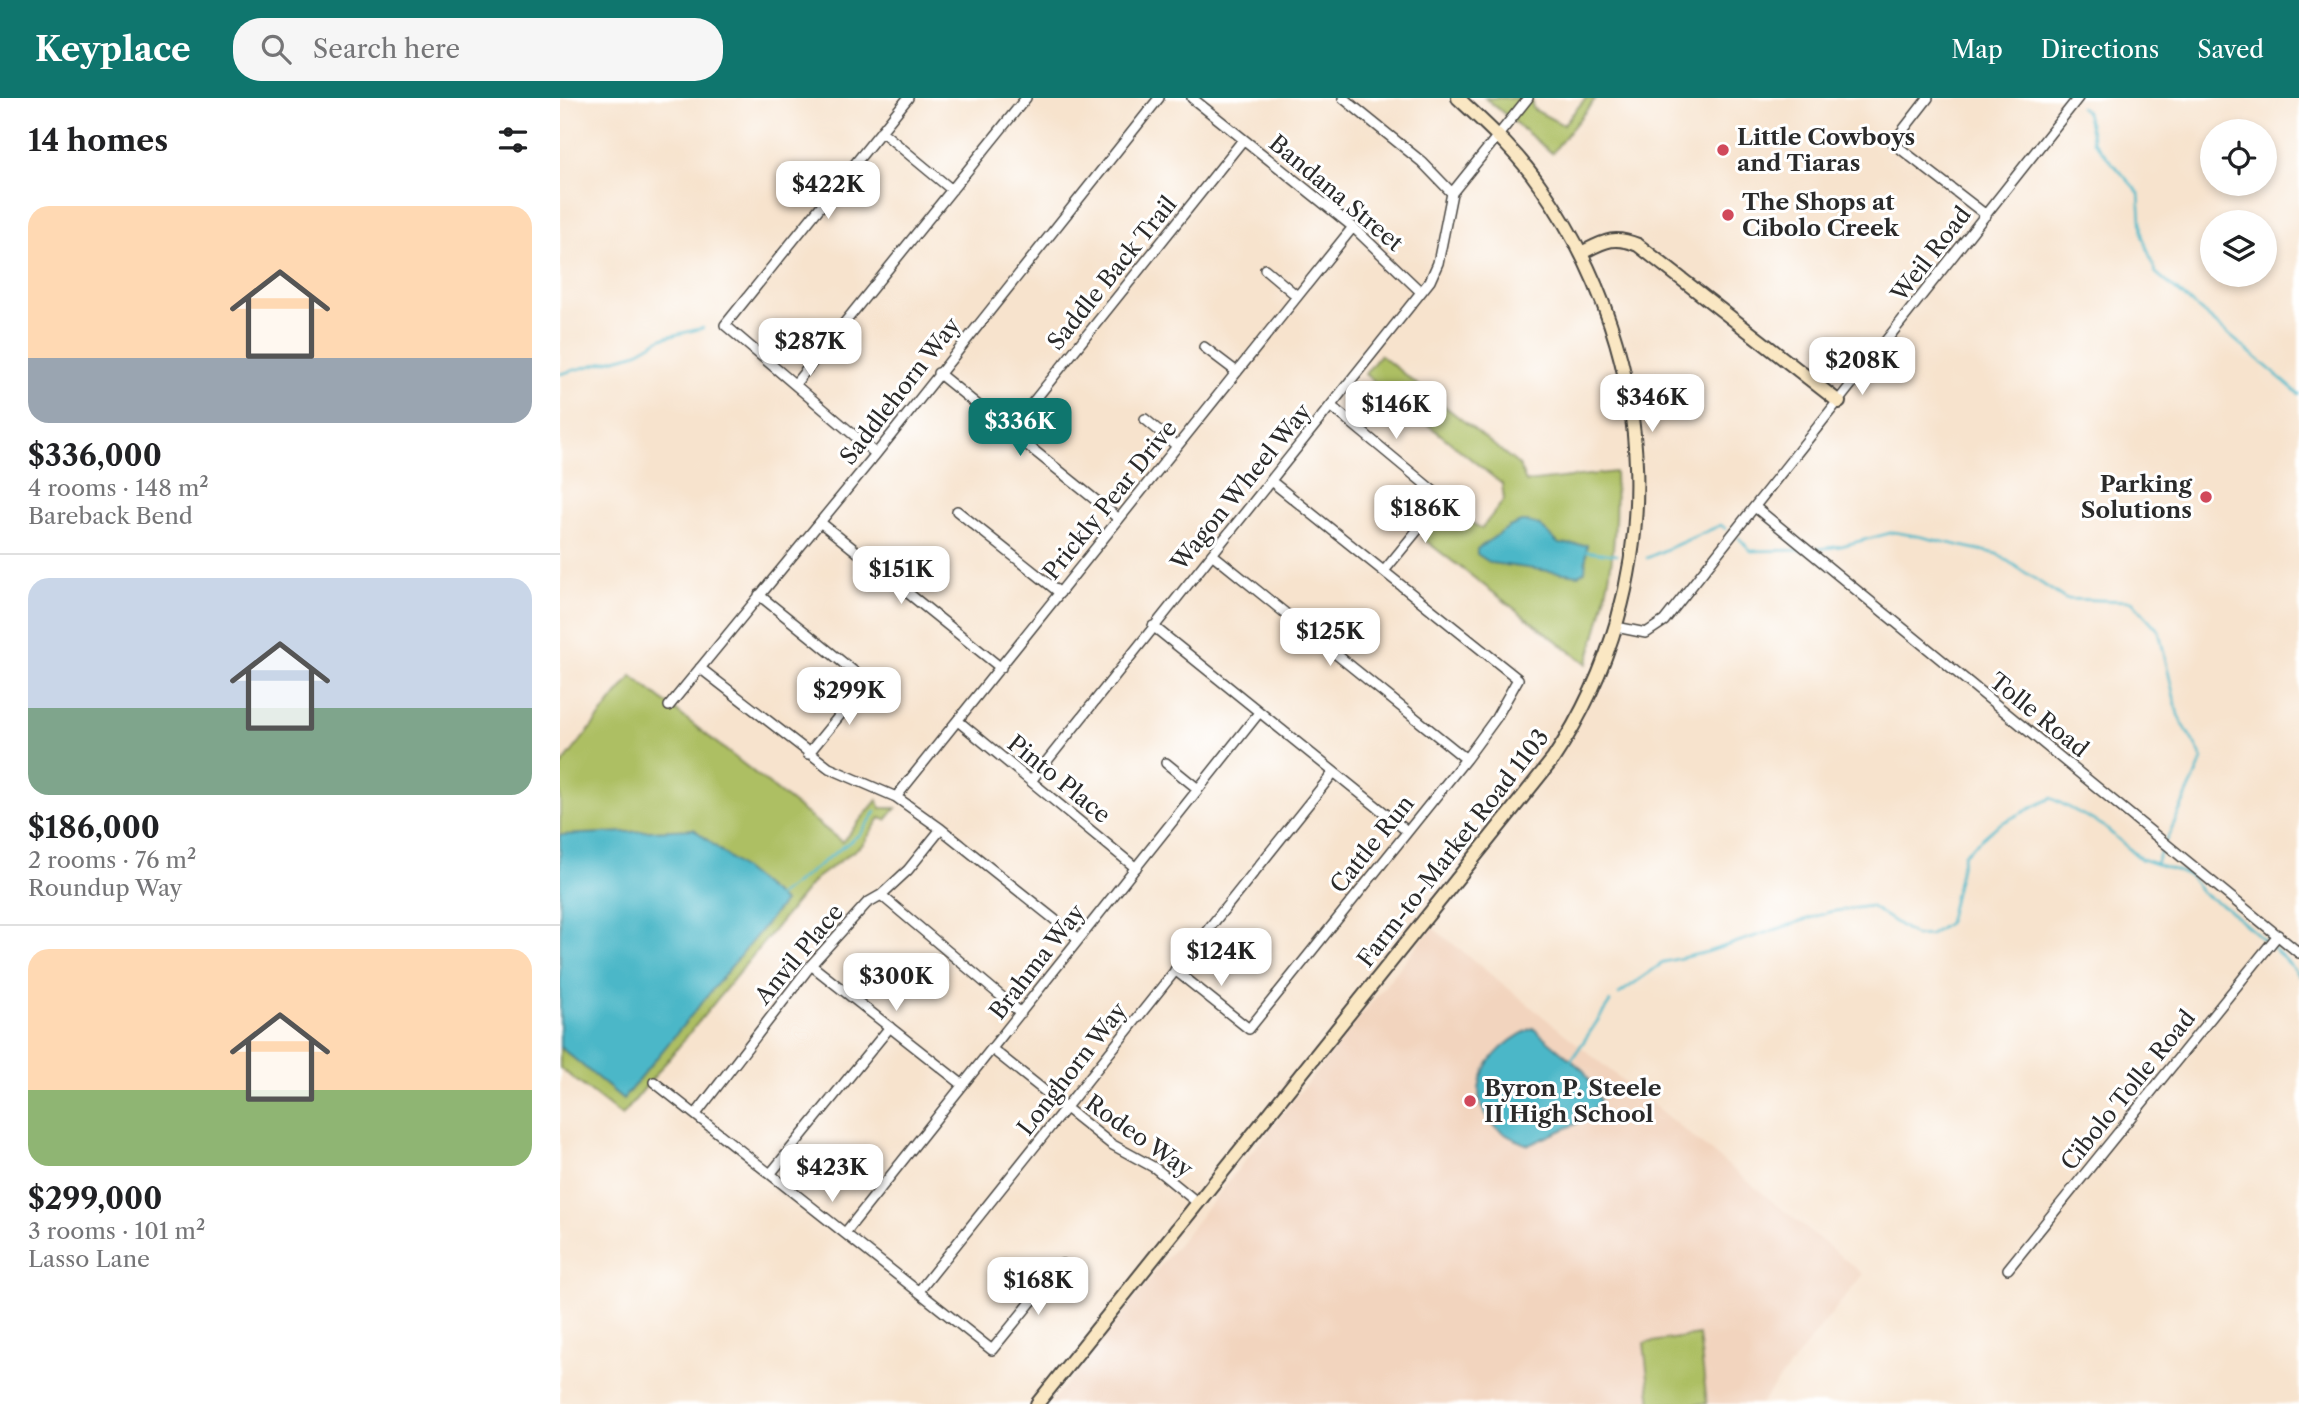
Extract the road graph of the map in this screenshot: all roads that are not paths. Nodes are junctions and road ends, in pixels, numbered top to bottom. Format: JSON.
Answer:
{"nodes":[{"id":1,"x":908,"y":98,"type":"edge"},
{"id":2,"x":1026,"y":98,"type":"edge"},
{"id":3,"x":1159,"y":98,"type":"edge"},
{"id":4,"x":1192,"y":98,"type":"edge"},
{"id":5,"x":1343,"y":98,"type":"edge"},
{"id":6,"x":1458,"y":98,"type":"edge"},
{"id":7,"x":1528,"y":98,"type":"edge"},
{"id":8,"x":1928,"y":98,"type":"edge"},
{"id":9,"x":2078,"y":98,"type":"edge"},
{"id":10,"x":881,"y":131,"type":"junction"},
{"id":11,"x":1499,"y":135,"type":"junction"},
{"id":12,"x":1243,"y":140,"type":"junction"},
{"id":13,"x":952,"y":190,"type":"junction"},
{"id":14,"x":1452,"y":193,"type":"junction"},
{"id":15,"x":1986,"y":215,"type":"junction"},
{"id":16,"x":1353,"y":227,"type":"junction"},
{"id":17,"x":1581,"y":253,"type":"junction"},
{"id":18,"x":1265,"y":269,"type":"dead end"},
{"id":19,"x":1421,"y":292,"type":"junction"},
{"id":20,"x":1297,"y":296,"type":"junction"},
{"id":21,"x":1204,"y":347,"type":"dead end"},
{"id":22,"x":1237,"y":372,"type":"junction"},
{"id":23,"x":938,"y":373,"type":"junction"},
{"id":24,"x":795,"y":384,"type":"junction"},
{"id":25,"x":1839,"y":402,"type":"junction"},
{"id":26,"x":1331,"y":406,"type":"junction"},
{"id":27,"x":1145,"y":419,"type":"dead end"},
{"id":28,"x":1010,"y":431,"type":"junction"},
{"id":29,"x":1177,"y":446,"type":"junction"},
{"id":30,"x":876,"y":454,"type":"junction"},
{"id":31,"x":1271,"y":481,"type":"junction"},
{"id":32,"x":1755,"y":506,"type":"junction"},
{"id":33,"x":957,"y":511,"type":"dead end"},
{"id":34,"x":1119,"y":520,"type":"junction"},
{"id":35,"x":820,"y":522,"type":"junction"},
{"id":36,"x":1212,"y":554,"type":"junction"},
{"id":37,"x":1384,"y":571,"type":"junction"},
{"id":38,"x":1060,"y":593,"type":"junction"},
{"id":39,"x":759,"y":595,"type":"junction"},
{"id":40,"x":1153,"y":626,"type":"junction"},
{"id":41,"x":1616,"y":626,"type":"junction"},
{"id":42,"x":1001,"y":667,"type":"junction"},
{"id":43,"x":700,"y":668,"type":"junction"},
{"id":44,"x":668,"y":706,"type":"dead end"},
{"id":45,"x":1258,"y":713,"type":"junction"},
{"id":46,"x":958,"y":721,"type":"junction"},
{"id":47,"x":808,"y":754,"type":"junction"},
{"id":48,"x":1466,"y":759,"type":"junction"},
{"id":49,"x":1166,"y":763,"type":"dead end"},
{"id":50,"x":1334,"y":772,"type":"junction"},
{"id":51,"x":1031,"y":781,"type":"junction"},
{"id":52,"x":1198,"y":789,"type":"junction"},
{"id":53,"x":896,"y":797,"type":"junction"},
{"id":54,"x":941,"y":828,"type":"junction"},
{"id":55,"x":1407,"y":831,"type":"junction"},
{"id":56,"x":1136,"y":867,"type":"junction"},
{"id":57,"x":881,"y":895,"type":"junction"},
{"id":58,"x":2278,"y":935,"type":"junction"},
{"id":59,"x":1079,"y":939,"type":"junction"},
{"id":60,"x":2299,"y":953,"type":"edge"},
{"id":61,"x":811,"y":965,"type":"junction"},
{"id":62,"x":1175,"y":970,"type":"junction"},
{"id":63,"x":1021,"y":1013,"type":"junction"},
{"id":64,"x":890,"y":1027,"type":"junction"},
{"id":65,"x":992,"y":1049,"type":"junction"},
{"id":66,"x":654,"y":1082,"type":"dead end"},
{"id":67,"x":963,"y":1084,"type":"junction"},
{"id":68,"x":1066,"y":1108,"type":"junction"},
{"id":69,"x":696,"y":1114,"type":"junction"},
{"id":70,"x":771,"y":1173,"type":"junction"},
{"id":71,"x":1198,"y":1203,"type":"junction"},
{"id":72,"x":845,"y":1233,"type":"junction"},
{"id":73,"x":1062,"y":1264,"type":"dead end"},
{"id":74,"x":2008,"y":1269,"type":"dead end"},
{"id":75,"x":919,"y":1291,"type":"junction"},
{"id":76,"x":1037,"y":1404,"type":"edge"}],
"edges":[{"from":1,"to":10,"type":"street"},
{"from":2,"to":13,"type":"street"},
{"from":3,"to":23,"type":"street","name":"Saddlehorn Way"},
{"from":4,"to":12,"type":"street","name":"Bandana Street"},
{"from":5,"to":14,"type":"street"},
{"from":6,"to":11,"type":"main road","name":"Farm-to-Market Road 1103"},
{"from":7,"to":11,"type":"street","name":"Wagon Wheel Way"},
{"from":8,"to":15,"type":"street"},
{"from":9,"to":15,"type":"street","name":"Weil Road"},
{"from":10,"to":13,"type":"street"},
{"from":10,"to":24,"type":"street"},
{"from":11,"to":14,"type":"street","name":"Wagon Wheel Way"},
{"from":11,"to":17,"type":"main road","name":"Farm-to-Market Road 1103"},
{"from":12,"to":16,"type":"street","name":"Bandana Street"},
{"from":12,"to":28,"type":"street","name":"Saddle Back Trail"},
{"from":13,"to":24,"type":"street"},
{"from":14,"to":19,"type":"street","name":"Wagon Wheel Way"},
{"from":15,"to":25,"type":"street","name":"Weil Road"},
{"from":16,"to":19,"type":"street","name":"Bandana Street"},
{"from":16,"to":20,"type":"street","name":"Prickly Pear Drive"},
{"from":17,"to":25,"type":"main road"},
{"from":17,"to":41,"type":"main road","name":"Farm-to-Market Road 1103"},
{"from":18,"to":20,"type":"street"},
{"from":19,"to":26,"type":"street","name":"Wagon Wheel Way"},
{"from":20,"to":22,"type":"street","name":"Prickly Pear Drive"},
{"from":21,"to":22,"type":"street"},
{"from":22,"to":29,"type":"street","name":"Prickly Pear Drive"},
{"from":23,"to":28,"type":"street"},
{"from":23,"to":30,"type":"street","name":"Saddlehorn Way"},
{"from":24,"to":30,"type":"street"},
{"from":25,"to":32,"type":"street","name":"Weil Road"},
{"from":26,"to":31,"type":"street","name":"Wagon Wheel Way"},
{"from":26,"to":37,"type":"street"},
{"from":27,"to":29,"type":"street"},
{"from":28,"to":34,"type":"street"},
{"from":29,"to":34,"type":"street","name":"Prickly Pear Drive"},
{"from":30,"to":35,"type":"street","name":"Saddlehorn Way"},
{"from":31,"to":36,"type":"street","name":"Wagon Wheel Way"},
{"from":31,"to":37,"type":"street"},
{"from":32,"to":41,"type":"street","name":"Weil Road"},
{"from":32,"to":58,"type":"street","name":"Tolle Road"},
{"from":33,"to":38,"type":"street"},
{"from":34,"to":38,"type":"street","name":"Prickly Pear Drive"},
{"from":35,"to":39,"type":"street","name":"Saddlehorn Way"},
{"from":35,"to":42,"type":"street"},
{"from":36,"to":40,"type":"street","name":"Wagon Wheel Way"},
{"from":36,"to":48,"type":"street"},
{"from":37,"to":48,"type":"street","name":"Cattle Run"},
{"from":38,"to":42,"type":"street","name":"Prickly Pear Drive"},
{"from":39,"to":43,"type":"street","name":"Saddlehorn Way"},
{"from":39,"to":47,"type":"street"},
{"from":40,"to":45,"type":"street"},
{"from":40,"to":51,"type":"street","name":"Wagon Wheel Way"},
{"from":41,"to":71,"type":"main road","name":"Farm-to-Market Road 1103"},
{"from":42,"to":46,"type":"street","name":"Prickly Pear Drive"},
{"from":43,"to":44,"type":"street","name":"Saddlehorn Way"},
{"from":43,"to":47,"type":"street"},
{"from":45,"to":50,"type":"street"},
{"from":45,"to":52,"type":"street","name":"Brahma Way"},
{"from":46,"to":51,"type":"street","name":"Pinto Place"},
{"from":46,"to":53,"type":"street","name":"Prickly Pear Drive"},
{"from":47,"to":53,"type":"street"},
{"from":48,"to":55,"type":"street","name":"Cattle Run"},
{"from":49,"to":52,"type":"street"},
{"from":50,"to":55,"type":"street"},
{"from":50,"to":62,"type":"street","name":"Longhorn Way"},
{"from":51,"to":56,"type":"street","name":"Pinto Place"},
{"from":52,"to":56,"type":"street","name":"Brahma Way"},
{"from":53,"to":54,"type":"street"},
{"from":54,"to":57,"type":"street","name":"Anvil Place"},
{"from":54,"to":59,"type":"street"},
{"from":55,"to":62,"type":"street","name":"Cattle Run"},
{"from":56,"to":59,"type":"street","name":"Brahma Way"},
{"from":57,"to":61,"type":"street","name":"Anvil Place"},
{"from":57,"to":63,"type":"street"},
{"from":58,"to":60,"type":"street","name":"Tolle Road"},
{"from":58,"to":74,"type":"street","name":"Cibolo Tolle Road"},
{"from":59,"to":63,"type":"street","name":"Brahma Way"},
{"from":61,"to":64,"type":"street"},
{"from":61,"to":69,"type":"street","name":"Anvil Place"},
{"from":62,"to":68,"type":"street","name":"Longhorn Way"},
{"from":63,"to":65,"type":"street","name":"Brahma Way"},
{"from":64,"to":67,"type":"street"},
{"from":64,"to":70,"type":"street"},
{"from":65,"to":67,"type":"street","name":"Brahma Way"},
{"from":65,"to":68,"type":"street","name":"Rodeo Way"},
{"from":66,"to":69,"type":"street"},
{"from":67,"to":72,"type":"street","name":"Brahma Way"},
{"from":68,"to":71,"type":"street","name":"Rodeo Way"},
{"from":68,"to":75,"type":"street","name":"Longhorn Way"},
{"from":69,"to":70,"type":"street"},
{"from":70,"to":72,"type":"street"},
{"from":71,"to":76,"type":"main road","name":"Farm-to-Market Road 1103"},
{"from":72,"to":75,"type":"street"},
{"from":73,"to":75,"type":"street"}]}
